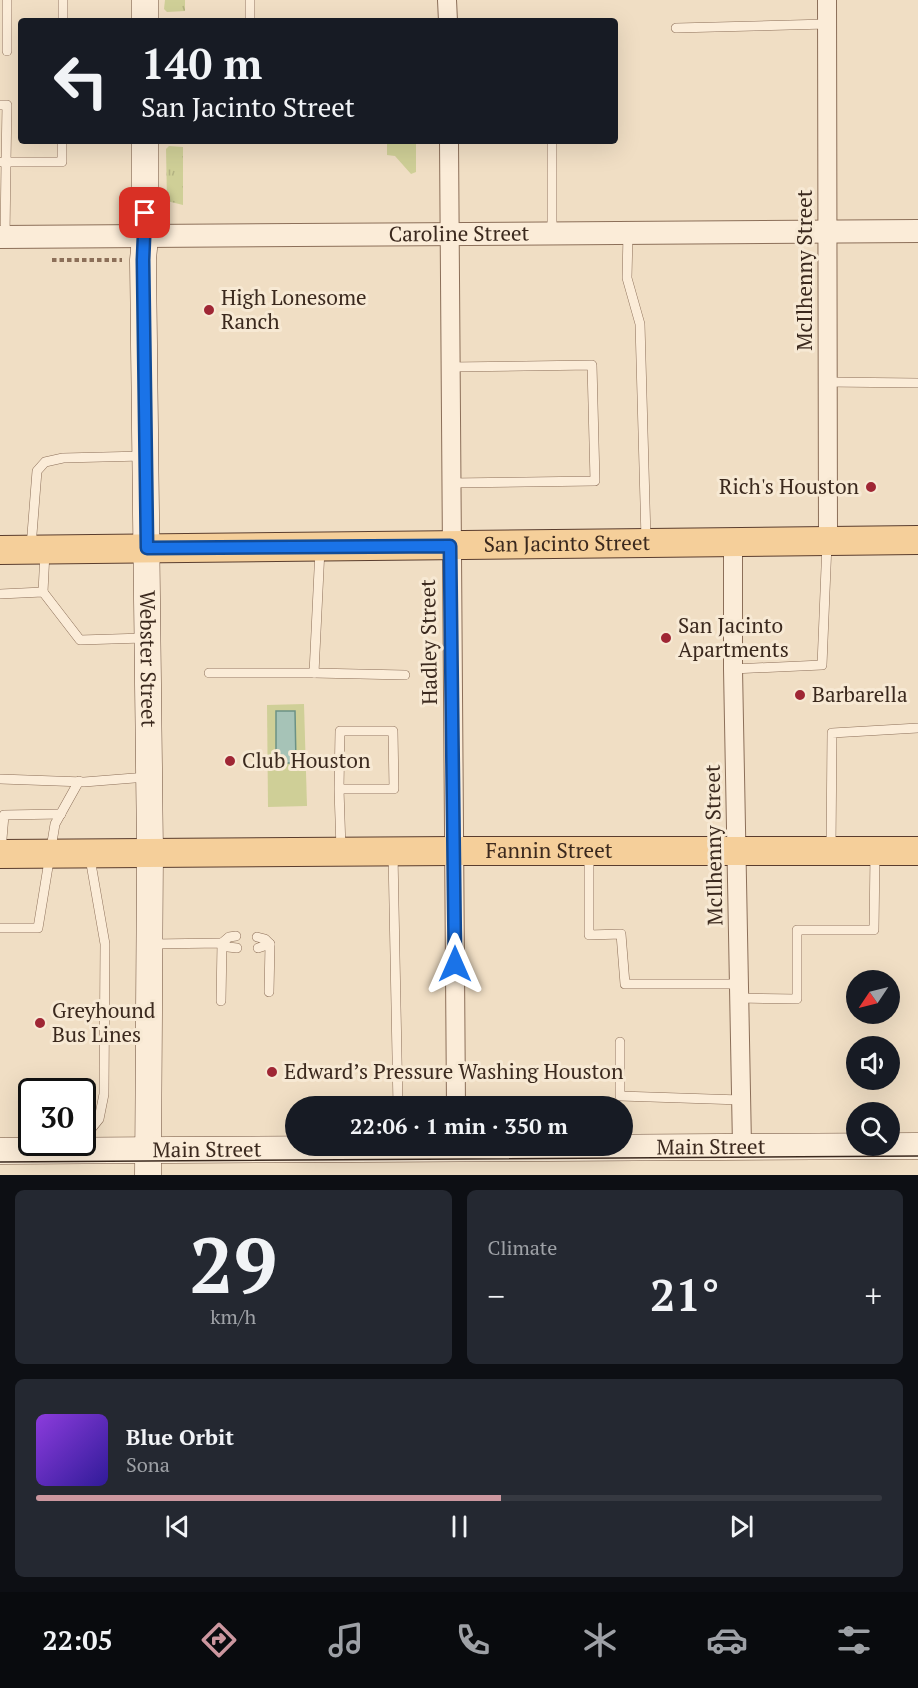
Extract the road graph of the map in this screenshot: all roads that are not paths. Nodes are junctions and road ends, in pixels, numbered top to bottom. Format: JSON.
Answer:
{"nodes":[{"id":1,"x":7,"y":0,"type":"edge"},
{"id":2,"x":63,"y":0,"type":"edge"},
{"id":3,"x":145,"y":0,"type":"edge"},
{"id":4,"x":250,"y":0,"type":"edge"},
{"id":5,"x":447,"y":0,"type":"edge"},
{"id":6,"x":827,"y":0,"type":"edge"},
{"id":7,"x":63,"y":18,"type":"edge"},
{"id":8,"x":145,"y":18,"type":"edge"},
{"id":9,"x":250,"y":18,"type":"edge"},
{"id":10,"x":448,"y":18,"type":"edge"},
{"id":11,"x":827,"y":24,"type":"junction"},
{"id":12,"x":676,"y":28,"type":"dead end"},
{"id":13,"x":7,"y":51,"type":"dead end"},
{"id":14,"x":0,"y":105,"type":"edge"},
{"id":15,"x":62,"y":144,"type":"edge"},
{"id":16,"x":145,"y":144,"type":"edge"},
{"id":17,"x":449,"y":144,"type":"edge"},
{"id":18,"x":552,"y":144,"type":"edge"},
{"id":19,"x":3,"y":162,"type":"edge"},
{"id":20,"x":828,"y":231,"type":"junction"},
{"id":21,"x":918,"y":231,"type":"edge"},
{"id":22,"x":628,"y":233,"type":"junction"},
{"id":23,"x":552,"y":234,"type":"junction"},
{"id":24,"x":449,"y":236,"type":"junction"},
{"id":25,"x":2,"y":237,"type":"edge"},
{"id":26,"x":145,"y":237,"type":"junction"},
{"id":27,"x":450,"y":367,"type":"junction"},
{"id":28,"x":827,"y":382,"type":"junction"},
{"id":29,"x":918,"y":383,"type":"edge"},
{"id":30,"x":147,"y":456,"type":"junction"},
{"id":31,"x":450,"y":483,"type":"junction"},
{"id":32,"x":828,"y":540,"type":"junction"},
{"id":33,"x":918,"y":540,"type":"edge"},
{"id":34,"x":733,"y":542,"type":"junction"},
{"id":35,"x":646,"y":544,"type":"junction"},
{"id":36,"x":450,"y":546,"type":"junction"},
{"id":37,"x":320,"y":547,"type":"junction"},
{"id":38,"x":147,"y":548,"type":"junction"},
{"id":39,"x":38,"y":549,"type":"junction"},
{"id":40,"x":0,"y":550,"type":"edge"},
{"id":41,"x":43,"y":592,"type":"junction"},
{"id":42,"x":0,"y":594,"type":"edge"},
{"id":43,"x":148,"y":638,"type":"junction"},
{"id":44,"x":733,"y":669,"type":"junction"},
{"id":45,"x":209,"y":673,"type":"dead end"},
{"id":46,"x":315,"y":673,"type":"junction"},
{"id":47,"x":405,"y":675,"type":"dead end"},
{"id":48,"x":918,"y":728,"type":"edge"},
{"id":49,"x":149,"y":777,"type":"junction"},
{"id":50,"x":0,"y":779,"type":"edge"},
{"id":51,"x":79,"y":781,"type":"junction"},
{"id":52,"x":339,"y":789,"type":"junction"},
{"id":53,"x":61,"y":814,"type":"junction"},
{"id":54,"x":2,"y":815,"type":"edge"},
{"id":55,"x":736,"y":850,"type":"junction"},
{"id":56,"x":341,"y":851,"type":"junction"},
{"id":57,"x":393,"y":851,"type":"junction"},
{"id":58,"x":454,"y":851,"type":"junction"},
{"id":59,"x":589,"y":851,"type":"junction"},
{"id":60,"x":831,"y":851,"type":"junction"},
{"id":61,"x":875,"y":851,"type":"junction"},
{"id":62,"x":918,"y":851,"type":"edge"},
{"id":63,"x":150,"y":852,"type":"junction"},
{"id":64,"x":51,"y":853,"type":"junction"},
{"id":65,"x":89,"y":853,"type":"junction"},
{"id":66,"x":0,"y":854,"type":"edge"},
{"id":67,"x":0,"y":928,"type":"edge"},
{"id":68,"x":236,"y":936,"type":"dead end"},
{"id":69,"x":257,"y":937,"type":"dead end"},
{"id":70,"x":222,"y":943,"type":"junction"},
{"id":71,"x":149,"y":944,"type":"junction"},
{"id":72,"x":270,"y":944,"type":"junction"},
{"id":73,"x":237,"y":948,"type":"dead end"},
{"id":74,"x":258,"y":948,"type":"dead end"},
{"id":75,"x":739,"y":991,"type":"junction"},
{"id":76,"x":269,"y":992,"type":"dead end"},
{"id":77,"x":221,"y":1001,"type":"dead end"},
{"id":78,"x":620,"y":1042,"type":"dead end"},
{"id":79,"x":398,"y":1096,"type":"edge"},
{"id":80,"x":456,"y":1096,"type":"edge"},
{"id":81,"x":741,"y":1100,"type":"junction"},
{"id":82,"x":96,"y":1123,"type":"edge"},
{"id":83,"x":742,"y":1146,"type":"junction"},
{"id":84,"x":918,"y":1146,"type":"edge"},
{"id":85,"x":633,"y":1147,"type":"edge"},
{"id":86,"x":96,"y":1149,"type":"edge"},
{"id":87,"x":18,"y":1150,"type":"edge"},
{"id":88,"x":0,"y":1151,"type":"edge"},
{"id":89,"x":285,"y":1154,"type":"edge"},
{"id":90,"x":148,"y":1163,"type":"edge"}],
"edges":[{"from":1,"to":13,"type":"lane"},
{"from":2,"to":7,"type":"lane"},
{"from":3,"to":8,"type":"main road"},
{"from":4,"to":9,"type":"lane"},
{"from":5,"to":10,"type":"street"},
{"from":6,"to":11,"type":"street","name":"McIlhenny Street"},
{"from":11,"to":12,"type":"lane"},
{"from":11,"to":20,"type":"street","name":"McIlhenny Street"},
{"from":14,"to":19,"type":"lane"},
{"from":15,"to":19,"type":"lane"},
{"from":16,"to":26,"type":"main road","name":"Webster Street"},
{"from":17,"to":24,"type":"street","name":"Hadley Street"},
{"from":18,"to":23,"type":"lane"},
{"from":19,"to":25,"type":"lane"},
{"from":20,"to":21,"type":"street","name":"Caroline Street"},
{"from":20,"to":22,"type":"street","name":"Caroline Street"},
{"from":20,"to":28,"type":"street","name":"McIlhenny Street"},
{"from":22,"to":23,"type":"street","name":"Caroline Street"},
{"from":22,"to":35,"type":"lane"},
{"from":23,"to":24,"type":"street","name":"Caroline Street"},
{"from":24,"to":26,"type":"street","name":"Caroline Street"},
{"from":24,"to":27,"type":"street","name":"Hadley Street"},
{"from":25,"to":26,"type":"street","name":"Caroline Street"},
{"from":26,"to":30,"type":"main road","name":"Webster Street"},
{"from":27,"to":31,"type":"street","name":"Hadley Street"},
{"from":27,"to":31,"type":"lane"},
{"from":28,"to":29,"type":"lane"},
{"from":28,"to":32,"type":"street","name":"McIlhenny Street"},
{"from":30,"to":38,"type":"main road","name":"Webster Street"},
{"from":30,"to":39,"type":"lane"},
{"from":31,"to":36,"type":"street","name":"Hadley Street"},
{"from":32,"to":33,"type":"main road","name":"San Jacinto Street"},
{"from":32,"to":34,"type":"main road","name":"San Jacinto Street"},
{"from":32,"to":44,"type":"lane"},
{"from":34,"to":35,"type":"main road","name":"San Jacinto Street"},
{"from":34,"to":44,"type":"street","name":"McIlhenny Street"},
{"from":35,"to":36,"type":"main road","name":"San Jacinto Street"},
{"from":36,"to":37,"type":"main road","name":"San Jacinto Street"},
{"from":36,"to":58,"type":"street","name":"Hadley Street"},
{"from":37,"to":38,"type":"main road","name":"San Jacinto Street"},
{"from":37,"to":46,"type":"lane"},
{"from":38,"to":39,"type":"main road","name":"San Jacinto Street"},
{"from":38,"to":43,"type":"main road","name":"Webster Street"},
{"from":39,"to":40,"type":"main road","name":"San Jacinto Street"},
{"from":39,"to":41,"type":"lane"},
{"from":41,"to":42,"type":"lane"},
{"from":41,"to":43,"type":"lane"},
{"from":43,"to":49,"type":"main road","name":"Webster Street"},
{"from":44,"to":55,"type":"street","name":"McIlhenny Street"},
{"from":45,"to":46,"type":"lane"},
{"from":46,"to":47,"type":"lane"},
{"from":48,"to":60,"type":"lane"},
{"from":49,"to":51,"type":"lane"},
{"from":49,"to":63,"type":"main road","name":"Webster Street"},
{"from":50,"to":51,"type":"lane"},
{"from":51,"to":53,"type":"lane"},
{"from":52,"to":52,"type":"lane"},
{"from":52,"to":56,"type":"lane"},
{"from":53,"to":54,"type":"lane"},
{"from":53,"to":64,"type":"lane"},
{"from":54,"to":66,"type":"lane"},
{"from":55,"to":59,"type":"main road","name":"Fannin Street"},
{"from":55,"to":60,"type":"main road","name":"Fannin Street"},
{"from":55,"to":75,"type":"street","name":"McIlhenny Street"},
{"from":56,"to":57,"type":"main road","name":"Fannin Street"},
{"from":56,"to":63,"type":"main road","name":"Fannin Street"},
{"from":57,"to":58,"type":"main road","name":"Fannin Street"},
{"from":57,"to":79,"type":"lane"},
{"from":58,"to":59,"type":"main road","name":"Fannin Street"},
{"from":58,"to":80,"type":"street","name":"Hadley Street"},
{"from":59,"to":75,"type":"lane"},
{"from":60,"to":61,"type":"main road","name":"Fannin Street"},
{"from":61,"to":62,"type":"main road","name":"Fannin Street"},
{"from":61,"to":75,"type":"lane"},
{"from":63,"to":65,"type":"main road","name":"Fannin Street"},
{"from":63,"to":71,"type":"main road","name":"Webster Street"},
{"from":64,"to":65,"type":"main road","name":"Fannin Street"},
{"from":64,"to":66,"type":"main road","name":"Fannin Street"},
{"from":64,"to":67,"type":"lane"},
{"from":65,"to":82,"type":"lane"},
{"from":68,"to":70,"type":"lane"},
{"from":69,"to":72,"type":"lane"},
{"from":70,"to":71,"type":"lane"},
{"from":70,"to":73,"type":"lane"},
{"from":70,"to":77,"type":"lane"},
{"from":71,"to":90,"type":"main road","name":"Webster Street"},
{"from":72,"to":74,"type":"lane"},
{"from":72,"to":76,"type":"lane"},
{"from":75,"to":81,"type":"street","name":"McIlhenny Street"},
{"from":78,"to":81,"type":"lane"},
{"from":81,"to":83,"type":"street","name":"McIlhenny Street"},
{"from":83,"to":84,"type":"main road","name":"Main Street"},
{"from":83,"to":85,"type":"main road","name":"Main Street"},
{"from":86,"to":90,"type":"main road","name":"Main Street"},
{"from":87,"to":88,"type":"main road","name":"Main Street"},
{"from":89,"to":90,"type":"main road","name":"Main Street"}]}
